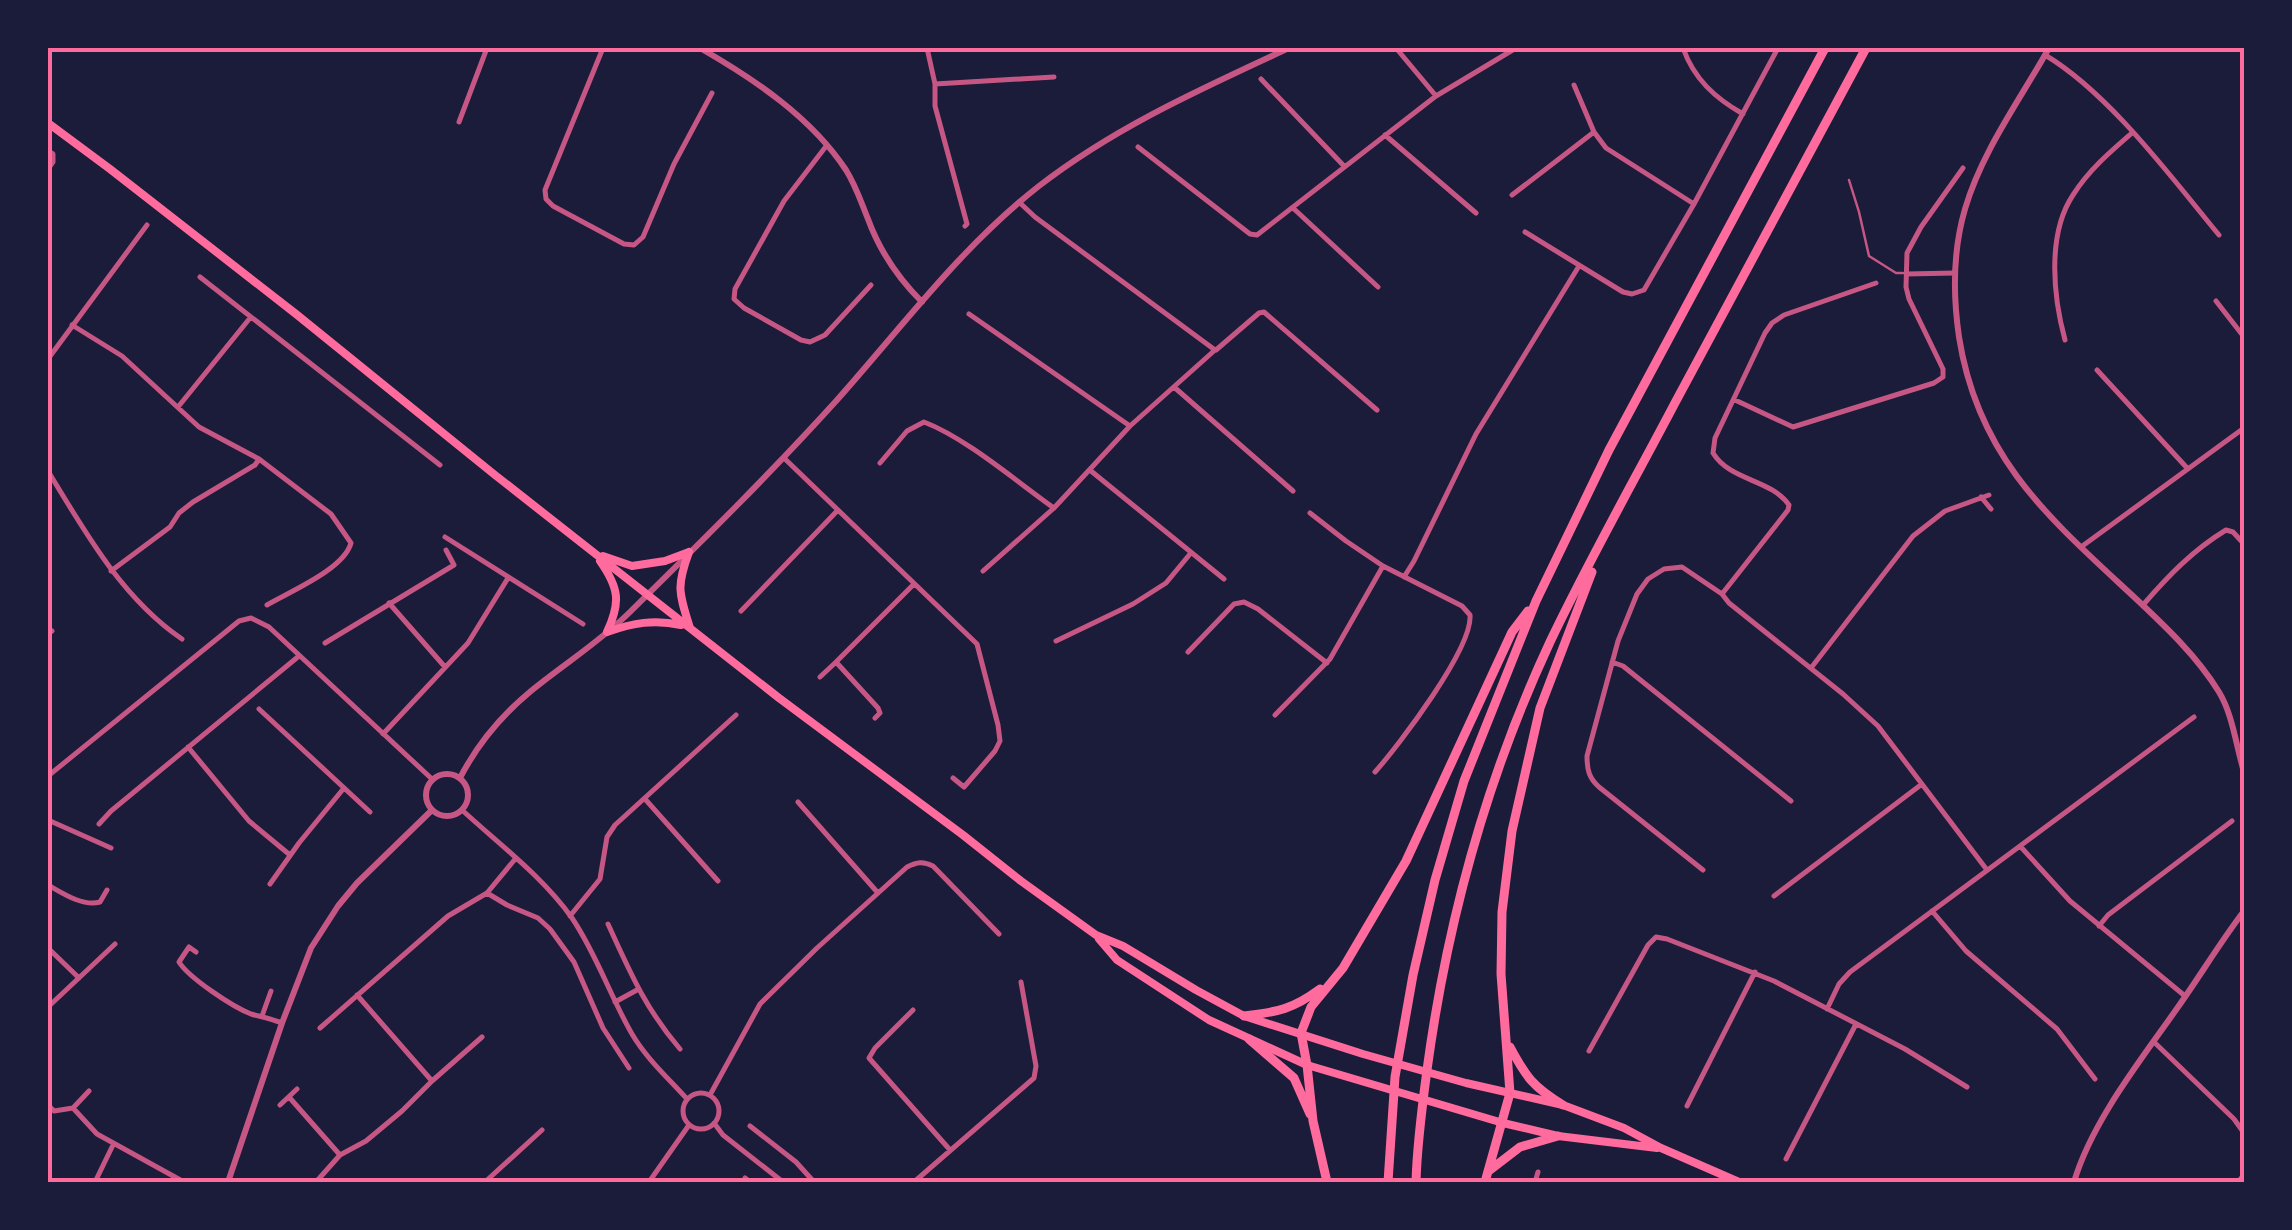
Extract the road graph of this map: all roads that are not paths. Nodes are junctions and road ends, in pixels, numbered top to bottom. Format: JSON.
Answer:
{"nodes":[{"id":1,"x":487,"y":48,"type":"edge"},
{"id":2,"x":603,"y":48,"type":"edge"},
{"id":3,"x":700,"y":48,"type":"edge"},
{"id":4,"x":927,"y":48,"type":"edge"},
{"id":5,"x":1290,"y":48,"type":"edge"},
{"id":6,"x":1396,"y":48,"type":"edge"},
{"id":7,"x":1516,"y":48,"type":"edge"},
{"id":8,"x":1683,"y":48,"type":"edge"},
{"id":9,"x":1778,"y":48,"type":"edge"},
{"id":10,"x":1825,"y":48,"type":"edge"},
{"id":11,"x":1866,"y":48,"type":"edge"},
{"id":12,"x":2047,"y":51,"type":"edge"},
{"id":13,"x":1054,"y":77,"type":"dead end"},
{"id":14,"x":1261,"y":79,"type":"dead end"},
{"id":15,"x":935,"y":84,"type":"junction"},
{"id":16,"x":1574,"y":85,"type":"dead end"},
{"id":17,"x":712,"y":93,"type":"dead end"},
{"id":18,"x":1436,"y":96,"type":"junction"},
{"id":19,"x":1743,"y":114,"type":"junction"},
{"id":20,"x":459,"y":122,"type":"dead end"},
{"id":21,"x":48,"y":123,"type":"edge"},
{"id":22,"x":1594,"y":132,"type":"junction"},
{"id":23,"x":2132,"y":132,"type":"junction"},
{"id":24,"x":1385,"y":135,"type":"junction"},
{"id":25,"x":827,"y":145,"type":"junction"},
{"id":26,"x":1138,"y":147,"type":"dead end"},
{"id":27,"x":48,"y":151,"type":"edge"},
{"id":28,"x":1344,"y":166,"type":"junction"},
{"id":29,"x":1963,"y":168,"type":"dead end"},
{"id":30,"x":48,"y":169,"type":"edge"},
{"id":31,"x":1848,"y":180,"type":"dead end"},
{"id":32,"x":1512,"y":195,"type":"dead end"},
{"id":33,"x":1019,"y":202,"type":"junction"},
{"id":34,"x":1694,"y":204,"type":"junction"},
{"id":35,"x":1293,"y":208,"type":"junction"},
{"id":36,"x":1476,"y":212,"type":"dead end"},
{"id":37,"x":148,"y":225,"type":"dead end"},
{"id":38,"x":965,"y":226,"type":"dead end"},
{"id":39,"x":1525,"y":232,"type":"dead end"},
{"id":40,"x":2219,"y":235,"type":"dead end"},
{"id":41,"x":1579,"y":266,"type":"junction"},
{"id":42,"x":1955,"y":273,"type":"junction"},
{"id":43,"x":1906,"y":274,"type":"junction"},
{"id":44,"x":200,"y":277,"type":"dead end"},
{"id":45,"x":1876,"y":283,"type":"dead end"},
{"id":46,"x":871,"y":285,"type":"dead end"},
{"id":47,"x":1378,"y":287,"type":"dead end"},
{"id":48,"x":2216,"y":300,"type":"dead end"},
{"id":49,"x":922,"y":302,"type":"junction"},
{"id":50,"x":969,"y":314,"type":"dead end"},
{"id":51,"x":250,"y":318,"type":"junction"},
{"id":52,"x":72,"y":326,"type":"junction"},
{"id":53,"x":2244,"y":337,"type":"edge"},
{"id":54,"x":2065,"y":340,"type":"dead end"},
{"id":55,"x":1214,"y":350,"type":"junction"},
{"id":56,"x":48,"y":359,"type":"edge"},
{"id":57,"x":2098,"y":370,"type":"dead end"},
{"id":58,"x":1174,"y":387,"type":"junction"},
{"id":59,"x":1735,"y":400,"type":"junction"},
{"id":60,"x":178,"y":406,"type":"junction"},
{"id":61,"x":1377,"y":410,"type":"dead end"},
{"id":62,"x":1130,"y":426,"type":"junction"},
{"id":63,"x":2244,"y":428,"type":"edge"},
{"id":64,"x":784,"y":458,"type":"junction"},
{"id":65,"x":259,"y":460,"type":"junction"},
{"id":66,"x":880,"y":462,"type":"dead end"},
{"id":67,"x":440,"y":465,"type":"dead end"},
{"id":68,"x":2188,"y":468,"type":"junction"},
{"id":69,"x":1090,"y":470,"type":"junction"},
{"id":70,"x":48,"y":471,"type":"edge"},
{"id":71,"x":1293,"y":491,"type":"dead end"},
{"id":72,"x":1054,"y":508,"type":"junction"},
{"id":73,"x":1990,"y":509,"type":"dead end"},
{"id":74,"x":838,"y":510,"type":"junction"},
{"id":75,"x":1310,"y":513,"type":"dead end"},
{"id":76,"x":1609,"y":527,"type":"junction"},
{"id":77,"x":444,"y":537,"type":"dead end"},
{"id":78,"x":2244,"y":544,"type":"edge"},
{"id":79,"x":2081,"y":547,"type":"junction"},
{"id":80,"x":446,"y":550,"type":"dead end"},
{"id":81,"x":689,"y":552,"type":"junction"},
{"id":82,"x":594,"y":553,"type":"junction"},
{"id":83,"x":1190,"y":554,"type":"junction"},
{"id":84,"x":1382,"y":566,"type":"junction"},
{"id":85,"x":111,"y":570,"type":"junction"},
{"id":86,"x":982,"y":571,"type":"dead end"},
{"id":87,"x":1404,"y":577,"type":"junction"},
{"id":88,"x":508,"y":578,"type":"junction"},
{"id":89,"x":1224,"y":580,"type":"dead end"},
{"id":90,"x":914,"y":584,"type":"junction"},
{"id":91,"x":1722,"y":594,"type":"junction"},
{"id":92,"x":646,"y":595,"type":"junction"},
{"id":93,"x":1536,"y":601,"type":"junction"},
{"id":94,"x":390,"y":603,"type":"junction"},
{"id":95,"x":267,"y":605,"type":"dead end"},
{"id":96,"x":2143,"y":605,"type":"junction"},
{"id":97,"x":741,"y":611,"type":"dead end"},
{"id":98,"x":583,"y":624,"type":"dead end"},
{"id":99,"x":690,"y":628,"type":"junction"},
{"id":100,"x":607,"y":632,"type":"junction"},
{"id":101,"x":182,"y":639,"type":"dead end"},
{"id":102,"x":1056,"y":642,"type":"dead end"},
{"id":103,"x":325,"y":643,"type":"dead end"},
{"id":104,"x":1188,"y":652,"type":"dead end"},
{"id":105,"x":299,"y":656,"type":"junction"},
{"id":106,"x":836,"y":662,"type":"junction"},
{"id":107,"x":1612,"y":662,"type":"junction"},
{"id":108,"x":1327,"y":663,"type":"junction"},
{"id":109,"x":445,"y":667,"type":"junction"},
{"id":110,"x":1811,"y":668,"type":"junction"},
{"id":111,"x":820,"y":678,"type":"dead end"},
{"id":112,"x":259,"y":709,"type":"dead end"},
{"id":113,"x":736,"y":715,"type":"dead end"},
{"id":114,"x":1276,"y":715,"type":"dead end"},
{"id":115,"x":2194,"y":717,"type":"dead end"},
{"id":116,"x":875,"y":718,"type":"dead end"},
{"id":117,"x":383,"y":734,"type":"junction"},
{"id":118,"x":188,"y":747,"type":"junction"},
{"id":119,"x":1375,"y":772,"type":"dead end"},
{"id":120,"x":2244,"y":772,"type":"edge"},
{"id":121,"x":48,"y":776,"type":"edge"},
{"id":122,"x":460,"y":778,"type":"junction"},
{"id":123,"x":952,"y":778,"type":"dead end"},
{"id":124,"x":432,"y":780,"type":"junction"},
{"id":125,"x":1922,"y":784,"type":"junction"},
{"id":126,"x":344,"y":788,"type":"junction"},
{"id":127,"x":645,"y":799,"type":"junction"},
{"id":128,"x":1791,"y":801,"type":"dead end"},
{"id":129,"x":798,"y":802,"type":"dead end"},
{"id":130,"x":432,"y":810,"type":"junction"},
{"id":131,"x":462,"y":810,"type":"junction"},
{"id":132,"x":370,"y":812,"type":"dead end"},
{"id":133,"x":48,"y":820,"type":"edge"},
{"id":134,"x":2232,"y":821,"type":"dead end"},
{"id":135,"x":99,"y":824,"type":"dead end"},
{"id":136,"x":2020,"y":846,"type":"junction"},
{"id":137,"x":111,"y":848,"type":"dead end"},
{"id":138,"x":290,"y":856,"type":"junction"},
{"id":139,"x":516,"y":858,"type":"junction"},
{"id":140,"x":1703,"y":870,"type":"dead end"},
{"id":141,"x":1987,"y":870,"type":"junction"},
{"id":142,"x":718,"y":881,"type":"dead end"},
{"id":143,"x":270,"y":884,"type":"dead end"},
{"id":144,"x":48,"y":885,"type":"edge"},
{"id":145,"x":106,"y":890,"type":"dead end"},
{"id":146,"x":487,"y":893,"type":"junction"},
{"id":147,"x":878,"y":893,"type":"junction"},
{"id":148,"x":1774,"y":896,"type":"dead end"},
{"id":149,"x":1932,"y":911,"type":"junction"},
{"id":150,"x":2244,"y":911,"type":"edge"},
{"id":151,"x":570,"y":916,"type":"junction"},
{"id":152,"x":608,"y":924,"type":"dead end"},
{"id":153,"x":2098,"y":926,"type":"junction"},
{"id":154,"x":999,"y":934,"type":"dead end"},
{"id":155,"x":1096,"y":935,"type":"junction"},
{"id":156,"x":116,"y":944,"type":"dead end"},
{"id":157,"x":48,"y":948,"type":"edge"},
{"id":158,"x":196,"y":952,"type":"dead end"},
{"id":159,"x":1756,"y":972,"type":"junction"},
{"id":160,"x":79,"y":978,"type":"junction"},
{"id":161,"x":1021,"y":982,"type":"dead end"},
{"id":162,"x":1328,"y":984,"type":"junction"},
{"id":163,"x":637,"y":990,"type":"junction"},
{"id":164,"x":270,"y":991,"type":"dead end"},
{"id":165,"x":357,"y":995,"type":"junction"},
{"id":166,"x":2185,"y":996,"type":"junction"},
{"id":167,"x":615,"y":1002,"type":"junction"},
{"id":168,"x":48,"y":1007,"type":"edge"},
{"id":169,"x":1826,"y":1008,"type":"junction"},
{"id":170,"x":913,"y":1010,"type":"dead end"},
{"id":171,"x":262,"y":1016,"type":"junction"},
{"id":172,"x":1244,"y":1016,"type":"junction"},
{"id":173,"x":282,"y":1023,"type":"junction"},
{"id":174,"x":1856,"y":1024,"type":"junction"},
{"id":175,"x":320,"y":1028,"type":"dead end"},
{"id":176,"x":1300,"y":1033,"type":"junction"},
{"id":177,"x":482,"y":1036,"type":"dead end"},
{"id":178,"x":1249,"y":1039,"type":"junction"},
{"id":179,"x":1506,"y":1040,"type":"junction"},
{"id":180,"x":2154,"y":1042,"type":"junction"},
{"id":181,"x":680,"y":1049,"type":"dead end"},
{"id":182,"x":1589,"y":1051,"type":"dead end"},
{"id":183,"x":1307,"y":1065,"type":"junction"},
{"id":184,"x":629,"y":1068,"type":"dead end"},
{"id":185,"x":2095,"y":1079,"type":"dead end"},
{"id":186,"x":432,"y":1080,"type":"junction"},
{"id":187,"x":1967,"y":1087,"type":"dead end"},
{"id":188,"x":89,"y":1090,"type":"dead end"},
{"id":189,"x":297,"y":1090,"type":"dead end"},
{"id":190,"x":1510,"y":1092,"type":"junction"},
{"id":191,"x":710,"y":1094,"type":"junction"},
{"id":192,"x":289,"y":1097,"type":"junction"},
{"id":193,"x":687,"y":1098,"type":"junction"},
{"id":194,"x":48,"y":1104,"type":"edge"},
{"id":195,"x":280,"y":1105,"type":"dead end"},
{"id":196,"x":1563,"y":1105,"type":"junction"},
{"id":197,"x":1686,"y":1106,"type":"dead end"},
{"id":198,"x":74,"y":1108,"type":"junction"},
{"id":199,"x":1313,"y":1121,"type":"junction"},
{"id":200,"x":1503,"y":1123,"type":"junction"},
{"id":201,"x":689,"y":1124,"type":"junction"},
{"id":202,"x":714,"y":1124,"type":"junction"},
{"id":203,"x":750,"y":1126,"type":"dead end"},
{"id":204,"x":542,"y":1130,"type":"dead end"},
{"id":205,"x":2244,"y":1133,"type":"edge"},
{"id":206,"x":1558,"y":1136,"type":"junction"},
{"id":207,"x":114,"y":1144,"type":"junction"},
{"id":208,"x":1661,"y":1148,"type":"junction"},
{"id":209,"x":950,"y":1150,"type":"junction"},
{"id":210,"x":340,"y":1155,"type":"junction"},
{"id":211,"x":1786,"y":1159,"type":"dead end"},
{"id":212,"x":1489,"y":1171,"type":"junction"},
{"id":213,"x":1538,"y":1172,"type":"dead end"},
{"id":214,"x":2244,"y":1175,"type":"edge"},
{"id":215,"x":810,"y":1176,"type":"junction"},
{"id":216,"x":94,"y":1182,"type":"edge"},
{"id":217,"x":184,"y":1182,"type":"edge"},
{"id":218,"x":228,"y":1182,"type":"edge"},
{"id":219,"x":316,"y":1182,"type":"edge"},
{"id":220,"x":486,"y":1182,"type":"edge"},
{"id":221,"x":648,"y":1182,"type":"edge"},
{"id":222,"x":783,"y":1182,"type":"edge"},
{"id":223,"x":802,"y":1182,"type":"edge"},
{"id":224,"x":814,"y":1182,"type":"edge"},
{"id":225,"x":914,"y":1182,"type":"edge"},
{"id":226,"x":1326,"y":1182,"type":"edge"},
{"id":227,"x":1388,"y":1182,"type":"edge"},
{"id":228,"x":1416,"y":1182,"type":"edge"},
{"id":229,"x":1485,"y":1182,"type":"edge"},
{"id":230,"x":1535,"y":1182,"type":"edge"},
{"id":231,"x":1739,"y":1182,"type":"edge"},
{"id":232,"x":2074,"y":1182,"type":"edge"},
{"id":233,"x":2238,"y":1182,"type":"edge"}],
"edges":[{"from":1,"to":20,"type":"street"},
{"from":2,"to":17,"type":"street"},
{"from":3,"to":25,"type":"street"},
{"from":4,"to":15,"type":"street"},
{"from":5,"to":33,"type":"street"},
{"from":6,"to":18,"type":"street"},
{"from":7,"to":18,"type":"street"},
{"from":8,"to":19,"type":"street"},
{"from":9,"to":19,"type":"street"},
{"from":10,"to":93,"type":"highway"},
{"from":11,"to":76,"type":"highway"},
{"from":12,"to":23,"type":"street"},
{"from":12,"to":42,"type":"street"},
{"from":13,"to":15,"type":"street"},
{"from":14,"to":28,"type":"street"},
{"from":15,"to":38,"type":"street"},
{"from":16,"to":22,"type":"street"},
{"from":18,"to":24,"type":"street"},
{"from":19,"to":34,"type":"street"},
{"from":21,"to":82,"type":"main road"},
{"from":22,"to":32,"type":"street"},
{"from":22,"to":34,"type":"street"},
{"from":23,"to":40,"type":"street"},
{"from":23,"to":54,"type":"street"},
{"from":24,"to":28,"type":"street"},
{"from":24,"to":36,"type":"street"},
{"from":25,"to":46,"type":"street"},
{"from":25,"to":49,"type":"street"},
{"from":26,"to":35,"type":"street"},
{"from":27,"to":30,"type":"street"},
{"from":28,"to":35,"type":"street"},
{"from":29,"to":43,"type":"street"},
{"from":31,"to":43,"type":"lane"},
{"from":33,"to":49,"type":"street"},
{"from":33,"to":55,"type":"street"},
{"from":34,"to":41,"type":"street"},
{"from":35,"to":47,"type":"street"},
{"from":37,"to":52,"type":"street"},
{"from":39,"to":41,"type":"street"},
{"from":41,"to":87,"type":"street"},
{"from":42,"to":43,"type":"street"},
{"from":42,"to":79,"type":"street"},
{"from":43,"to":59,"type":"street"},
{"from":44,"to":51,"type":"street"},
{"from":45,"to":59,"type":"street"},
{"from":48,"to":53,"type":"street"},
{"from":49,"to":64,"type":"street"},
{"from":50,"to":62,"type":"street"},
{"from":51,"to":60,"type":"street"},
{"from":51,"to":67,"type":"street"},
{"from":52,"to":56,"type":"street"},
{"from":52,"to":60,"type":"street"},
{"from":55,"to":58,"type":"street"},
{"from":55,"to":61,"type":"street"},
{"from":57,"to":68,"type":"street"},
{"from":58,"to":62,"type":"street"},
{"from":58,"to":71,"type":"street"},
{"from":59,"to":91,"type":"street"},
{"from":60,"to":65,"type":"street"},
{"from":62,"to":69,"type":"street"},
{"from":63,"to":68,"type":"street"},
{"from":64,"to":74,"type":"street"},
{"from":64,"to":81,"type":"street"},
{"from":65,"to":85,"type":"street"},
{"from":65,"to":95,"type":"street"},
{"from":66,"to":72,"type":"street"},
{"from":68,"to":79,"type":"street"},
{"from":69,"to":72,"type":"street"},
{"from":69,"to":83,"type":"street"},
{"from":70,"to":85,"type":"street"},
{"from":72,"to":86,"type":"street"},
{"from":73,"to":110,"type":"street"},
{"from":74,"to":90,"type":"street"},
{"from":74,"to":97,"type":"street"},
{"from":75,"to":84,"type":"street"},
{"from":76,"to":179,"type":"highway"},
{"from":76,"to":228,"type":"highway"},
{"from":77,"to":88,"type":"street"},
{"from":78,"to":96,"type":"street"},
{"from":79,"to":96,"type":"street"},
{"from":80,"to":94,"type":"street"},
{"from":81,"to":82,"type":"main road"},
{"from":81,"to":92,"type":"street"},
{"from":81,"to":99,"type":"main road"},
{"from":82,"to":92,"type":"main road"},
{"from":82,"to":100,"type":"main road"},
{"from":83,"to":89,"type":"street"},
{"from":83,"to":102,"type":"street"},
{"from":84,"to":87,"type":"street"},
{"from":84,"to":108,"type":"street"},
{"from":85,"to":101,"type":"street"},
{"from":87,"to":119,"type":"street"},
{"from":88,"to":98,"type":"street"},
{"from":88,"to":109,"type":"street"},
{"from":90,"to":106,"type":"street"},
{"from":90,"to":123,"type":"street"},
{"from":91,"to":107,"type":"street"},
{"from":91,"to":110,"type":"street"},
{"from":92,"to":99,"type":"main road"},
{"from":92,"to":100,"type":"street"},
{"from":93,"to":162,"type":"highway"},
{"from":93,"to":227,"type":"highway"},
{"from":94,"to":103,"type":"street"},
{"from":94,"to":109,"type":"street"},
{"from":96,"to":120,"type":"street"},
{"from":99,"to":100,"type":"main road"},
{"from":99,"to":155,"type":"main road"},
{"from":100,"to":122,"type":"street"},
{"from":104,"to":108,"type":"street"},
{"from":105,"to":117,"type":"street"},
{"from":105,"to":118,"type":"street"},
{"from":105,"to":121,"type":"street"},
{"from":106,"to":111,"type":"street"},
{"from":106,"to":116,"type":"street"},
{"from":107,"to":128,"type":"street"},
{"from":107,"to":140,"type":"street"},
{"from":108,"to":114,"type":"street"},
{"from":109,"to":117,"type":"street"},
{"from":110,"to":125,"type":"street"},
{"from":112,"to":126,"type":"street"},
{"from":113,"to":127,"type":"street"},
{"from":115,"to":136,"type":"street"},
{"from":117,"to":124,"type":"street"},
{"from":118,"to":135,"type":"street"},
{"from":118,"to":138,"type":"street"},
{"from":122,"to":124,"type":"street"},
{"from":122,"to":131,"type":"street"},
{"from":124,"to":130,"type":"street"},
{"from":125,"to":141,"type":"street"},
{"from":125,"to":148,"type":"street"},
{"from":126,"to":132,"type":"street"},
{"from":126,"to":138,"type":"street"},
{"from":127,"to":142,"type":"street"},
{"from":127,"to":151,"type":"street"},
{"from":129,"to":147,"type":"street"},
{"from":130,"to":131,"type":"street"},
{"from":130,"to":173,"type":"street"},
{"from":131,"to":139,"type":"street"},
{"from":133,"to":137,"type":"street"},
{"from":134,"to":153,"type":"street"},
{"from":136,"to":141,"type":"street"},
{"from":136,"to":153,"type":"street"},
{"from":138,"to":143,"type":"street"},
{"from":139,"to":146,"type":"street"},
{"from":139,"to":151,"type":"street"},
{"from":141,"to":149,"type":"street"},
{"from":144,"to":145,"type":"street"},
{"from":146,"to":165,"type":"street"},
{"from":146,"to":184,"type":"street"},
{"from":147,"to":154,"type":"street"},
{"from":147,"to":191,"type":"street"},
{"from":149,"to":169,"type":"street"},
{"from":149,"to":185,"type":"street"},
{"from":150,"to":166,"type":"street"},
{"from":151,"to":167,"type":"street"},
{"from":152,"to":163,"type":"street"},
{"from":153,"to":166,"type":"street"},
{"from":155,"to":172,"type":"main road"},
{"from":155,"to":178,"type":"main road"},
{"from":156,"to":160,"type":"street"},
{"from":157,"to":160,"type":"street"},
{"from":158,"to":171,"type":"street"},
{"from":159,"to":169,"type":"street"},
{"from":159,"to":182,"type":"street"},
{"from":159,"to":197,"type":"street"},
{"from":160,"to":168,"type":"street"},
{"from":161,"to":209,"type":"street"},
{"from":162,"to":172,"type":"highway"},
{"from":162,"to":176,"type":"highway"},
{"from":163,"to":167,"type":"street"},
{"from":163,"to":181,"type":"street"},
{"from":164,"to":171,"type":"street"},
{"from":165,"to":175,"type":"street"},
{"from":165,"to":186,"type":"street"},
{"from":166,"to":180,"type":"street"},
{"from":167,"to":193,"type":"street"},
{"from":169,"to":174,"type":"street"},
{"from":170,"to":209,"type":"street"},
{"from":171,"to":173,"type":"street"},
{"from":172,"to":176,"type":"main road"},
{"from":173,"to":218,"type":"street"},
{"from":174,"to":187,"type":"street"},
{"from":174,"to":211,"type":"street"},
{"from":176,"to":183,"type":"highway"},
{"from":176,"to":190,"type":"main road"},
{"from":177,"to":186,"type":"street"},
{"from":178,"to":183,"type":"main road"},
{"from":178,"to":199,"type":"highway"},
{"from":179,"to":190,"type":"highway"},
{"from":179,"to":196,"type":"highway"},
{"from":180,"to":205,"type":"street"},
{"from":180,"to":232,"type":"street"},
{"from":183,"to":199,"type":"highway"},
{"from":183,"to":200,"type":"main road"},
{"from":186,"to":210,"type":"street"},
{"from":188,"to":198,"type":"street"},
{"from":189,"to":192,"type":"street"},
{"from":190,"to":196,"type":"main road"},
{"from":190,"to":200,"type":"highway"},
{"from":191,"to":193,"type":"street"},
{"from":191,"to":202,"type":"street"},
{"from":192,"to":195,"type":"street"},
{"from":192,"to":210,"type":"street"},
{"from":193,"to":201,"type":"street"},
{"from":194,"to":198,"type":"street"},
{"from":196,"to":208,"type":"main road"},
{"from":198,"to":207,"type":"street"},
{"from":199,"to":226,"type":"highway"},
{"from":200,"to":206,"type":"main road"},
{"from":200,"to":212,"type":"highway"},
{"from":201,"to":202,"type":"street"},
{"from":201,"to":221,"type":"street"},
{"from":202,"to":222,"type":"street"},
{"from":203,"to":215,"type":"street"},
{"from":204,"to":220,"type":"street"},
{"from":206,"to":208,"type":"main road"},
{"from":206,"to":212,"type":"highway"},
{"from":207,"to":216,"type":"street"},
{"from":207,"to":217,"type":"street"},
{"from":208,"to":231,"type":"main road"},
{"from":209,"to":225,"type":"street"},
{"from":210,"to":219,"type":"street"},
{"from":212,"to":229,"type":"highway"},
{"from":213,"to":230,"type":"street"},
{"from":214,"to":233,"type":"street"},
{"from":215,"to":223,"type":"street"},
{"from":215,"to":224,"type":"street"}]}
